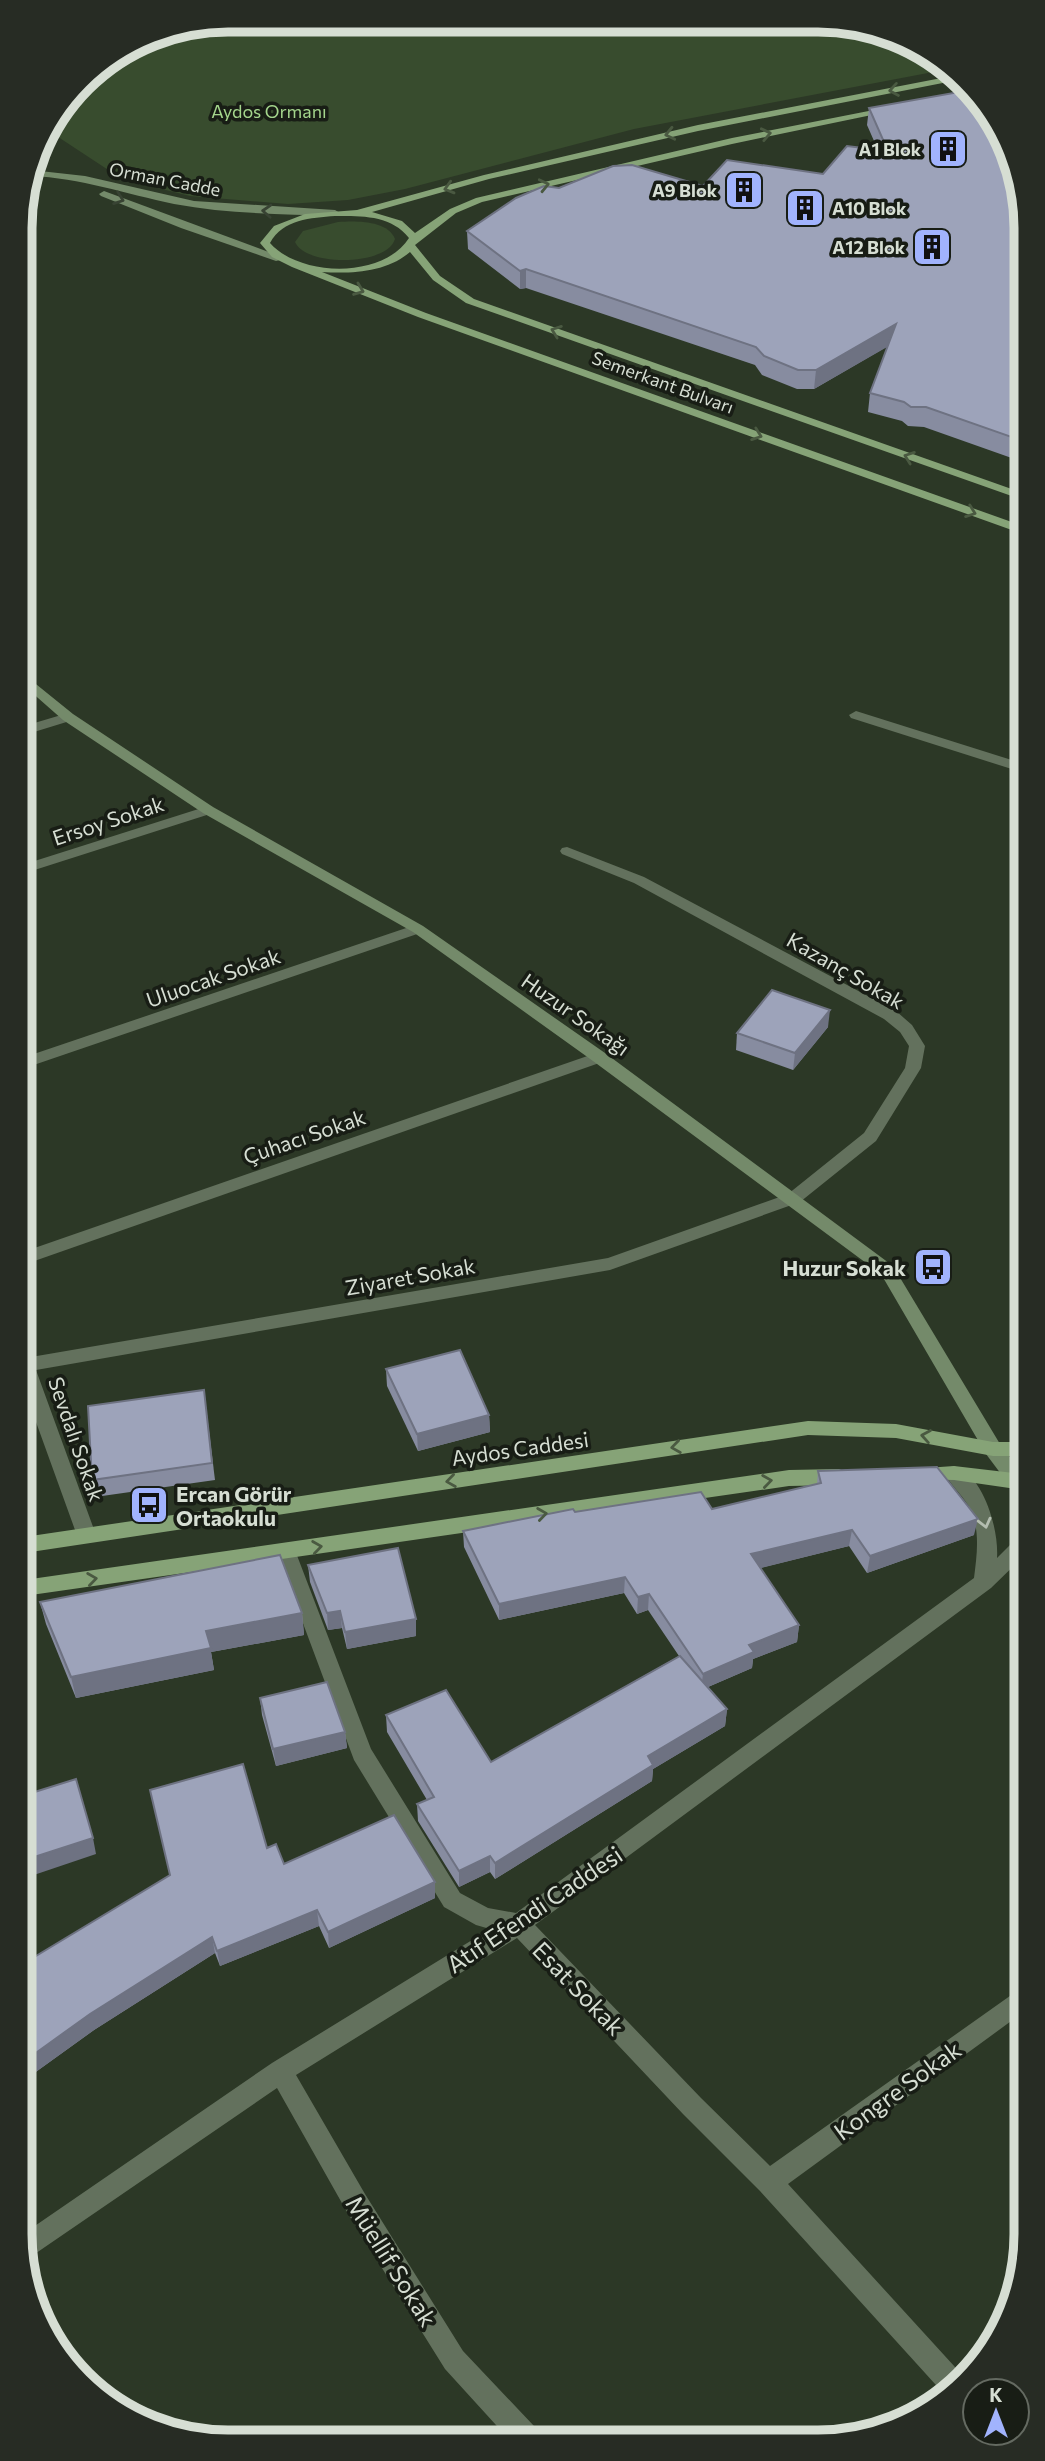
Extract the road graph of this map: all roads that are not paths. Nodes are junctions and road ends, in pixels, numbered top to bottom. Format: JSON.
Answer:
{"nodes":[{"id":1,"x":946,"y":80,"type":"edge"},
{"id":2,"x":897,"y":107,"type":"edge"},
{"id":3,"x":39,"y":174,"type":"edge"},
{"id":4,"x":37,"y":181,"type":"edge"},
{"id":5,"x":335,"y":213,"type":"junction"},
{"id":6,"x":358,"y":213,"type":"junction"},
{"id":7,"x":413,"y":242,"type":"junction"},
{"id":8,"x":279,"y":259,"type":"junction"},
{"id":9,"x":295,"y":265,"type":"junction"},
{"id":10,"x":1014,"y":494,"type":"edge"},
{"id":11,"x":1014,"y":527,"type":"edge"},
{"id":12,"x":32,"y":686,"type":"edge"},
{"id":13,"x":856,"y":715,"type":"dead end"},
{"id":14,"x":68,"y":717,"type":"junction"},
{"id":15,"x":32,"y":728,"type":"edge"},
{"id":16,"x":1014,"y":766,"type":"edge"},
{"id":17,"x":208,"y":810,"type":"junction"},
{"id":18,"x":567,"y":851,"type":"dead end"},
{"id":19,"x":32,"y":867,"type":"edge"},
{"id":20,"x":418,"y":929,"type":"junction"},
{"id":21,"x":599,"y":1056,"type":"junction"},
{"id":22,"x":32,"y":1061,"type":"edge"},
{"id":23,"x":794,"y":1198,"type":"junction"},
{"id":24,"x":32,"y":1256,"type":"edge"},
{"id":25,"x":32,"y":1361,"type":"edge"},
{"id":26,"x":32,"y":1382,"type":"edge"},
{"id":27,"x":993,"y":1449,"type":"junction"},
{"id":28,"x":1013,"y":1449,"type":"edge"},
{"id":29,"x":954,"y":1473,"type":"junction"},
{"id":30,"x":899,"y":1475,"type":"edge"},
{"id":31,"x":1013,"y":1475,"type":"edge"},
{"id":32,"x":858,"y":1476,"type":"edge"},
{"id":33,"x":1013,"y":1484,"type":"edge"},
{"id":34,"x":86,"y":1535,"type":"junction"},
{"id":35,"x":32,"y":1544,"type":"edge"},
{"id":36,"x":286,"y":1551,"type":"junction"},
{"id":37,"x":1013,"y":1554,"type":"edge"},
{"id":38,"x":984,"y":1582,"type":"junction"},
{"id":39,"x":32,"y":1587,"type":"edge"},
{"id":40,"x":519,"y":1924,"type":"junction"},
{"id":41,"x":1013,"y":2005,"type":"edge"},
{"id":42,"x":281,"y":2071,"type":"junction"},
{"id":43,"x":769,"y":2182,"type":"junction"},
{"id":44,"x":32,"y":2238,"type":"edge"},
{"id":45,"x":949,"y":2379,"type":"edge"},
{"id":46,"x":518,"y":2430,"type":"edge"}],
"edges":[{"from":1,"to":6,"type":"main road","one_way":true},
{"from":7,"to":2,"type":"main road","one_way":true},
{"from":5,"to":3,"type":"street","name":"Orman Cadde","one_way":true},
{"from":4,"to":8,"type":"street","name":"Orman Cadde","one_way":true},
{"from":5,"to":6,"type":"main road"},
{"from":5,"to":8,"type":"main road"},
{"from":6,"to":7,"type":"main road"},
{"from":7,"to":9,"type":"main road"},
{"from":10,"to":7,"type":"main road","name":"Semerkant Bulvarı","one_way":true},
{"from":8,"to":9,"type":"main road"},
{"from":9,"to":11,"type":"main road","name":"Semerkant Bulvarı","one_way":true},
{"from":12,"to":14,"type":"street","name":"Huzur Sokağı"},
{"from":13,"to":16,"type":"street"},
{"from":14,"to":15,"type":"street"},
{"from":14,"to":17,"type":"street","name":"Huzur Sokağı"},
{"from":17,"to":19,"type":"street","name":"Ersoy Sokak"},
{"from":17,"to":20,"type":"street","name":"Huzur Sokağı"},
{"from":18,"to":23,"type":"street","name":"Kazanç Sokak"},
{"from":20,"to":21,"type":"street","name":"Huzur Sokağı"},
{"from":20,"to":22,"type":"street","name":"Uluocak Sokak"},
{"from":21,"to":23,"type":"street","name":"Huzur Sokağı"},
{"from":21,"to":24,"type":"street","name":"Çuhacı Sokak"},
{"from":23,"to":25,"type":"street","name":"Ziyaret Sokak"},
{"from":23,"to":27,"type":"street","name":"Huzur Sokağı"},
{"from":26,"to":34,"type":"street","name":"Sevdalı Sokak"},
{"from":27,"to":28,"type":"main road","name":"Aydos Caddesi"},
{"from":27,"to":31,"type":"street","name":"Huzur Sokağı"},
{"from":27,"to":34,"type":"main road","name":"Aydos Caddesi","one_way":true},
{"from":29,"to":30,"type":"main road"},
{"from":29,"to":33,"type":"main road"},
{"from":29,"to":38,"type":"street","one_way":true},
{"from":36,"to":32,"type":"main road","one_way":true},
{"from":34,"to":35,"type":"main road","name":"Aydos Caddesi"},
{"from":39,"to":36,"type":"main road","one_way":true},
{"from":36,"to":40,"type":"street","name":"Esat Sokak"},
{"from":37,"to":38,"type":"street","name":"Atıf Efendi Caddesi"},
{"from":38,"to":40,"type":"street","name":"Atıf Efendi Caddesi"},
{"from":40,"to":42,"type":"street","name":"Atıf Efendi Caddesi"},
{"from":40,"to":43,"type":"street","name":"Esat Sokak"},
{"from":41,"to":43,"type":"street","name":"Kongre Sokak"},
{"from":42,"to":44,"type":"street","name":"Atıf Efendi Caddesi"},
{"from":42,"to":46,"type":"street","name":"Müellif Sokak"},
{"from":43,"to":45,"type":"street","name":"Esat Sokak"}]}
